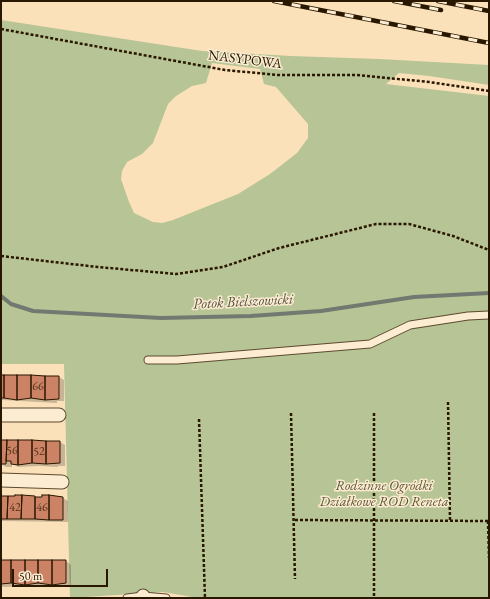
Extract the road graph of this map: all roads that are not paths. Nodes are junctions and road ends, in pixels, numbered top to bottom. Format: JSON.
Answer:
{"nodes":[{"id":1,"x":489,"y":315,"type":"edge"},
{"id":2,"x":148,"y":360,"type":"dead end"},
{"id":3,"x":1,"y":415,"type":"edge"},
{"id":4,"x":59,"y":415,"type":"dead end"},
{"id":5,"x":1,"y":480,"type":"edge"},
{"id":6,"x":62,"y":482,"type":"dead end"},
{"id":7,"x":143,"y":597,"type":"edge"},
{"id":8,"x":127,"y":598,"type":"edge"},
{"id":9,"x":166,"y":598,"type":"edge"}],
"edges":[{"from":1,"to":2,"type":"lane"},
{"from":3,"to":4,"type":"street"},
{"from":5,"to":6,"type":"street"},
{"from":7,"to":8,"type":"lane"},
{"from":7,"to":9,"type":"lane"}]}
